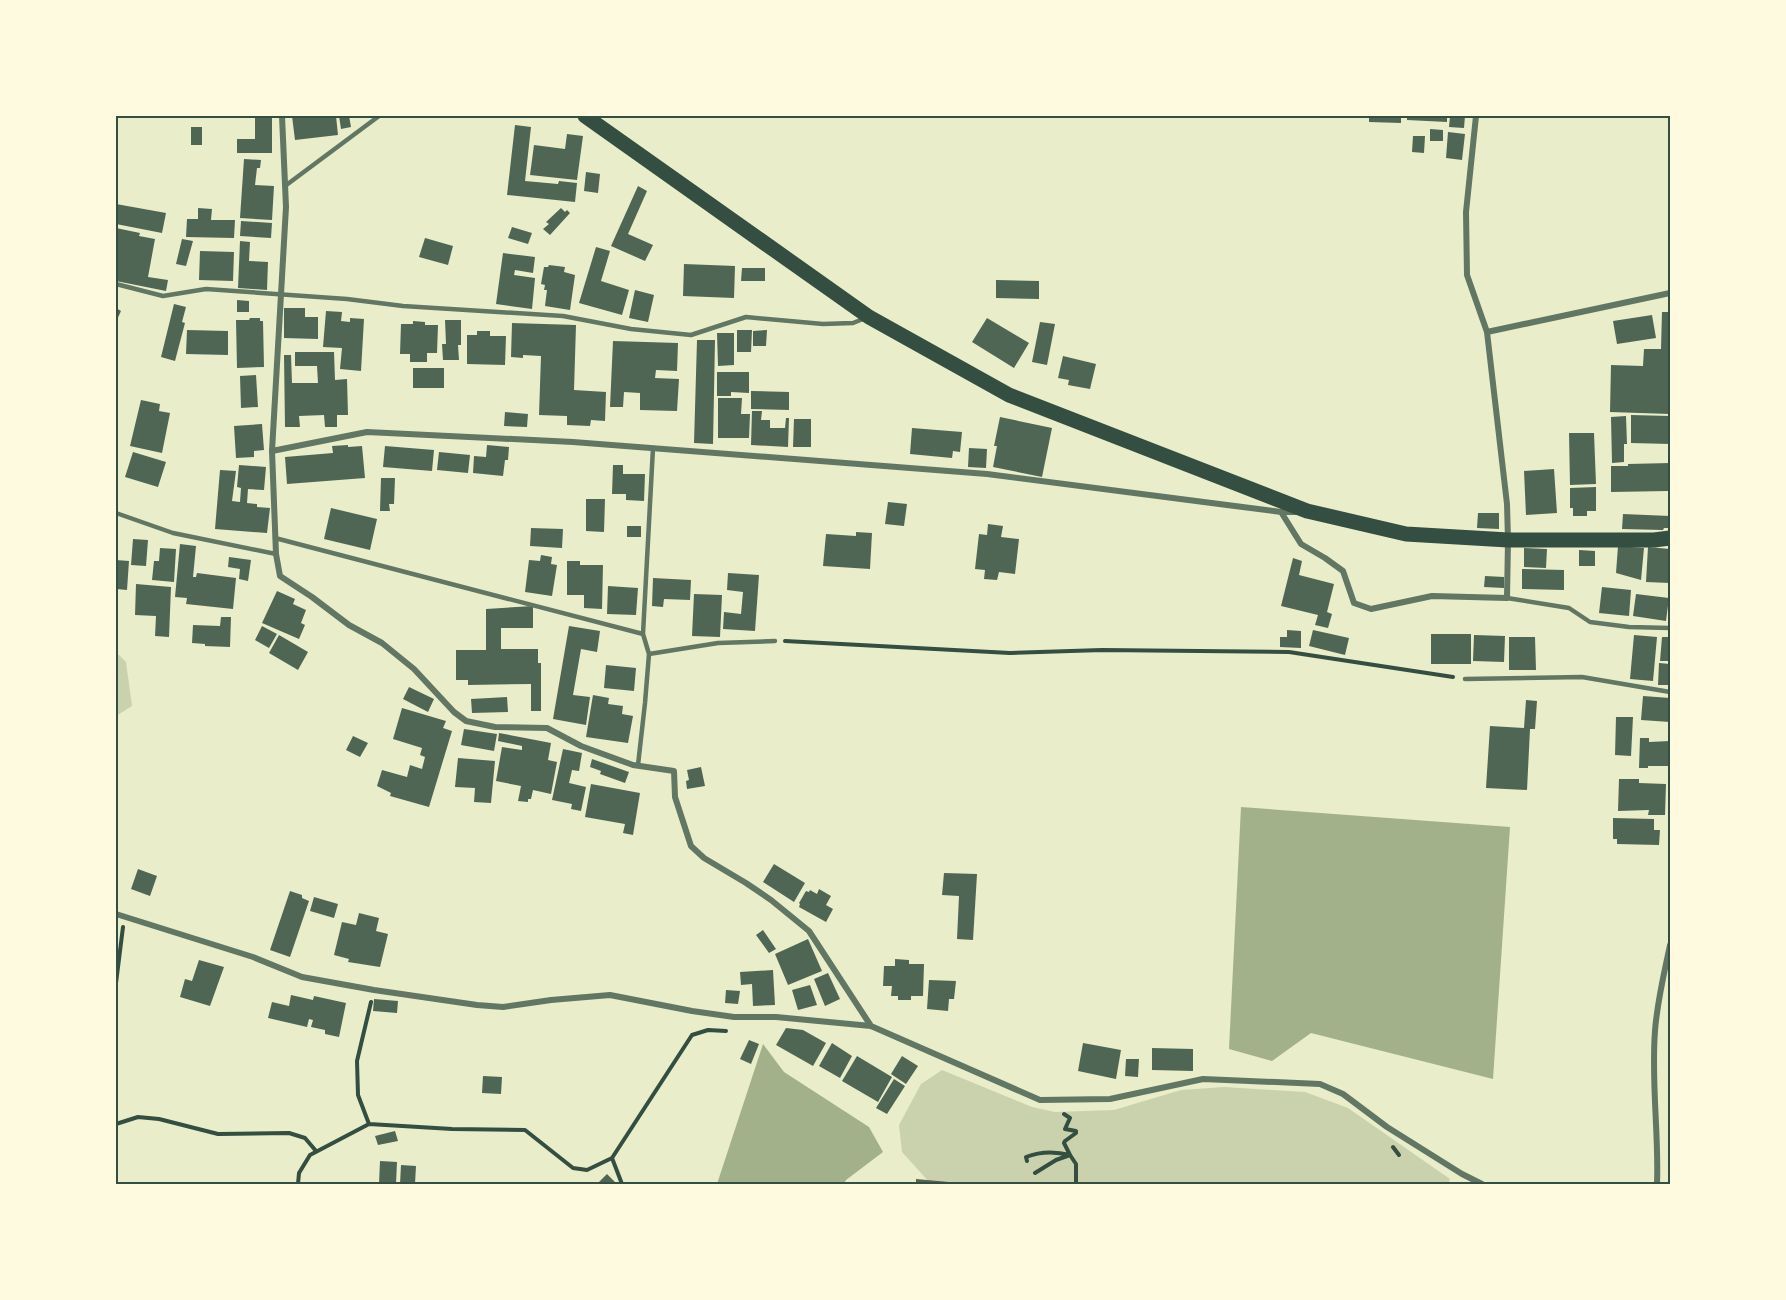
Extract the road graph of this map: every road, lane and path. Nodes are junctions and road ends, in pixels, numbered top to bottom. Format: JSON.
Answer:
{"nodes":[{"id":1,"x":282,"y":116,"type":"edge"},
{"id":2,"x":379,"y":116,"type":"edge"},
{"id":3,"x":585,"y":116,"type":"edge"},
{"id":4,"x":1476,"y":116,"type":"edge"},
{"id":5,"x":285,"y":187,"type":"junction"},
{"id":6,"x":116,"y":284,"type":"edge"},
{"id":7,"x":281,"y":293,"type":"junction"},
{"id":8,"x":1671,"y":293,"type":"edge"},
{"id":9,"x":869,"y":317,"type":"junction"},
{"id":10,"x":1487,"y":332,"type":"junction"},
{"id":11,"x":653,"y":448,"type":"junction"},
{"id":12,"x":272,"y":451,"type":"junction"},
{"id":13,"x":1307,"y":511,"type":"junction"},
{"id":14,"x":1281,"y":512,"type":"junction"},
{"id":15,"x":116,"y":513,"type":"edge"},
{"id":16,"x":275,"y":538,"type":"junction"},
{"id":17,"x":1671,"y":538,"type":"edge"},
{"id":18,"x":1508,"y":540,"type":"junction"},
{"id":19,"x":276,"y":554,"type":"junction"},
{"id":20,"x":1507,"y":598,"type":"junction"},
{"id":21,"x":1671,"y":628,"type":"edge"},
{"id":22,"x":643,"y":634,"type":"junction"},
{"id":23,"x":775,"y":641,"type":"joint"},
{"id":24,"x":649,"y":654,"type":"junction"},
{"id":25,"x":1465,"y":679,"type":"joint"},
{"id":26,"x":1671,"y":692,"type":"edge"},
{"id":27,"x":638,"y":765,"type":"junction"},
{"id":28,"x":116,"y":914,"type":"edge"},
{"id":29,"x":124,"y":917,"type":"junction"},
{"id":30,"x":1671,"y":945,"type":"edge"},
{"id":31,"x":116,"y":983,"type":"edge"},
{"id":32,"x":374,"y":990,"type":"junction"},
{"id":33,"x":871,"y":1026,"type":"junction"},
{"id":34,"x":728,"y":1031,"type":"dead end"},
{"id":35,"x":1070,"y":1118,"type":"dead end"},
{"id":36,"x":116,"y":1124,"type":"edge"},
{"id":37,"x":369,"y":1124,"type":"junction"},
{"id":38,"x":316,"y":1151,"type":"junction"},
{"id":39,"x":1070,"y":1155,"type":"junction"},
{"id":40,"x":612,"y":1158,"type":"junction"},
{"id":41,"x":1028,"y":1161,"type":"dead end"},
{"id":42,"x":1035,"y":1173,"type":"dead end"},
{"id":43,"x":298,"y":1185,"type":"edge"},
{"id":44,"x":622,"y":1185,"type":"edge"},
{"id":45,"x":1076,"y":1185,"type":"edge"},
{"id":46,"x":1482,"y":1185,"type":"edge"},
{"id":47,"x":1657,"y":1185,"type":"edge"}],
"edges":[{"from":1,"to":5,"type":"street"},
{"from":2,"to":5,"type":"lane"},
{"from":3,"to":9,"type":"main road"},
{"from":4,"to":10,"type":"street"},
{"from":5,"to":7,"type":"street"},
{"from":6,"to":7,"type":"lane"},
{"from":7,"to":9,"type":"lane"},
{"from":7,"to":12,"type":"street"},
{"from":8,"to":10,"type":"street"},
{"from":9,"to":13,"type":"main road"},
{"from":10,"to":18,"type":"street"},
{"from":11,"to":12,"type":"street"},
{"from":11,"to":14,"type":"street"},
{"from":11,"to":22,"type":"lane"},
{"from":12,"to":16,"type":"street"},
{"from":13,"to":14,"type":"street"},
{"from":13,"to":18,"type":"main road"},
{"from":14,"to":20,"type":"street"},
{"from":15,"to":19,"type":"lane"},
{"from":16,"to":19,"type":"street"},
{"from":16,"to":22,"type":"lane"},
{"from":17,"to":18,"type":"main road"},
{"from":18,"to":20,"type":"street"},
{"from":19,"to":27,"type":"street"},
{"from":20,"to":21,"type":"lane"},
{"from":22,"to":24,"type":"lane"},
{"from":23,"to":24,"type":"lane"},
{"from":23,"to":25,"type":"path"},
{"from":24,"to":27,"type":"lane"},
{"from":25,"to":26,"type":"lane"},
{"from":27,"to":33,"type":"street"},
{"from":28,"to":29,"type":"street"},
{"from":29,"to":31,"type":"path"},
{"from":29,"to":32,"type":"street"},
{"from":30,"to":47,"type":"street"},
{"from":32,"to":33,"type":"street"},
{"from":32,"to":37,"type":"path"},
{"from":33,"to":46,"type":"street"},
{"from":34,"to":40,"type":"path"},
{"from":35,"to":39,"type":"path"},
{"from":36,"to":38,"type":"path"},
{"from":37,"to":38,"type":"path"},
{"from":37,"to":40,"type":"path"},
{"from":38,"to":43,"type":"path"},
{"from":39,"to":41,"type":"path"},
{"from":39,"to":42,"type":"path"},
{"from":39,"to":45,"type":"path"},
{"from":40,"to":44,"type":"path"}]}
